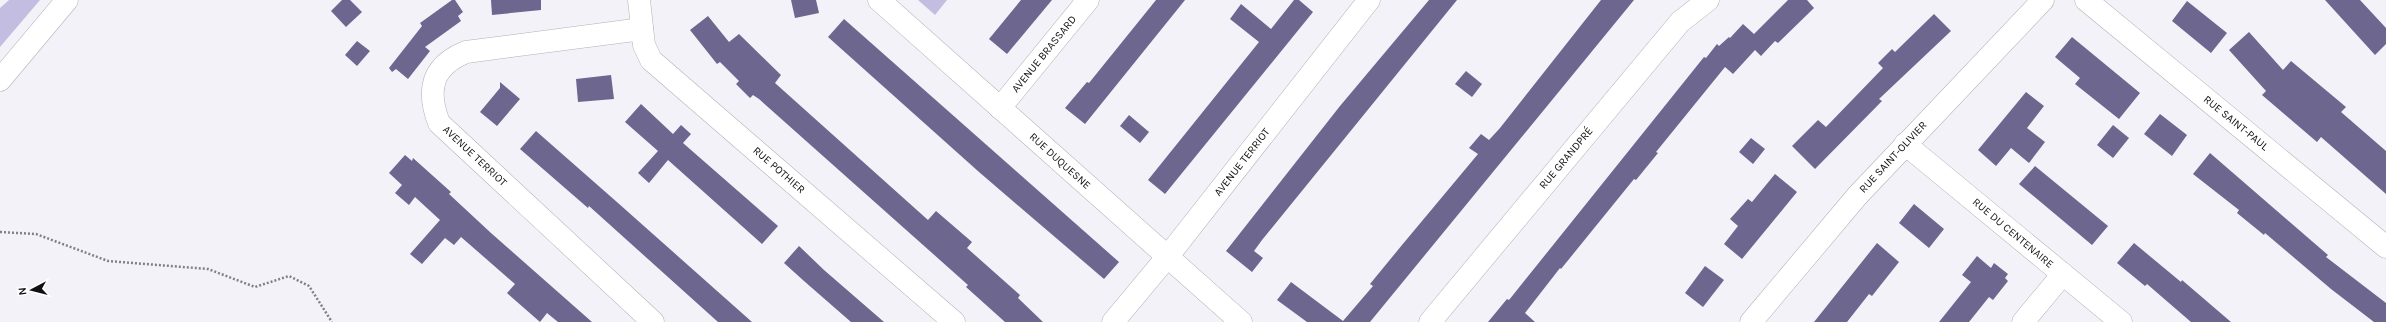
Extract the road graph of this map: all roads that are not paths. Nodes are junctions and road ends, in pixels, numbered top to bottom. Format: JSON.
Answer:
{"nodes":[{"id":1,"x":67,"y":0,"type":"edge"},
{"id":2,"x":639,"y":0,"type":"edge"},
{"id":3,"x":879,"y":0,"type":"edge"},
{"id":4,"x":1088,"y":0,"type":"edge"},
{"id":5,"x":1370,"y":0,"type":"edge"},
{"id":6,"x":1708,"y":0,"type":"edge"},
{"id":7,"x":2044,"y":0,"type":"edge"},
{"id":8,"x":2086,"y":0,"type":"edge"},
{"id":9,"x":642,"y":29,"type":"junction"},
{"id":10,"x":0,"y":80,"type":"edge"},
{"id":11,"x":1000,"y":108,"type":"junction"},
{"id":12,"x":1906,"y":144,"type":"junction"},
{"id":13,"x":2386,"y":247,"type":"edge"},
{"id":14,"x":1168,"y":256,"type":"junction"},
{"id":15,"x":2063,"y":274,"type":"junction"},
{"id":16,"x":653,"y":322,"type":"edge"},
{"id":17,"x":954,"y":322,"type":"edge"},
{"id":18,"x":1113,"y":322,"type":"edge"},
{"id":19,"x":1241,"y":322,"type":"edge"},
{"id":20,"x":1430,"y":322,"type":"edge"},
{"id":21,"x":1751,"y":322,"type":"edge"},
{"id":22,"x":2023,"y":322,"type":"edge"},
{"id":23,"x":2121,"y":322,"type":"edge"}],
"edges":[{"from":1,"to":10,"type":"street"},
{"from":2,"to":9,"type":"street","name":"RUE POTHIER"},
{"from":3,"to":11,"type":"street","name":"RUE DUQUESNE"},
{"from":4,"to":11,"type":"street","name":"AVENUE BRASSARD"},
{"from":5,"to":14,"type":"street","name":"AVENUE TERRIOT"},
{"from":6,"to":20,"type":"street","name":"RUE GRANDPRÉ"},
{"from":7,"to":12,"type":"street","name":"RUE SAINT-OLIVIER"},
{"from":8,"to":13,"type":"street","name":"RUE SAINT-PAUL"},
{"from":9,"to":16,"type":"street","name":"AVENUE TERRIOT"},
{"from":9,"to":17,"type":"street","name":"RUE POTHIER"},
{"from":11,"to":14,"type":"street","name":"RUE DUQUESNE"},
{"from":12,"to":15,"type":"street","name":"RUE DU CENTENAIRE"},
{"from":12,"to":21,"type":"street","name":"RUE SAINT-OLIVIER"},
{"from":14,"to":18,"type":"street","name":"AVENUE TERRIOT"},
{"from":14,"to":19,"type":"street","name":"RUE DUQUESNE"},
{"from":15,"to":22,"type":"street"},
{"from":15,"to":23,"type":"street","name":"RUE DU CENTENAIRE"}]}
